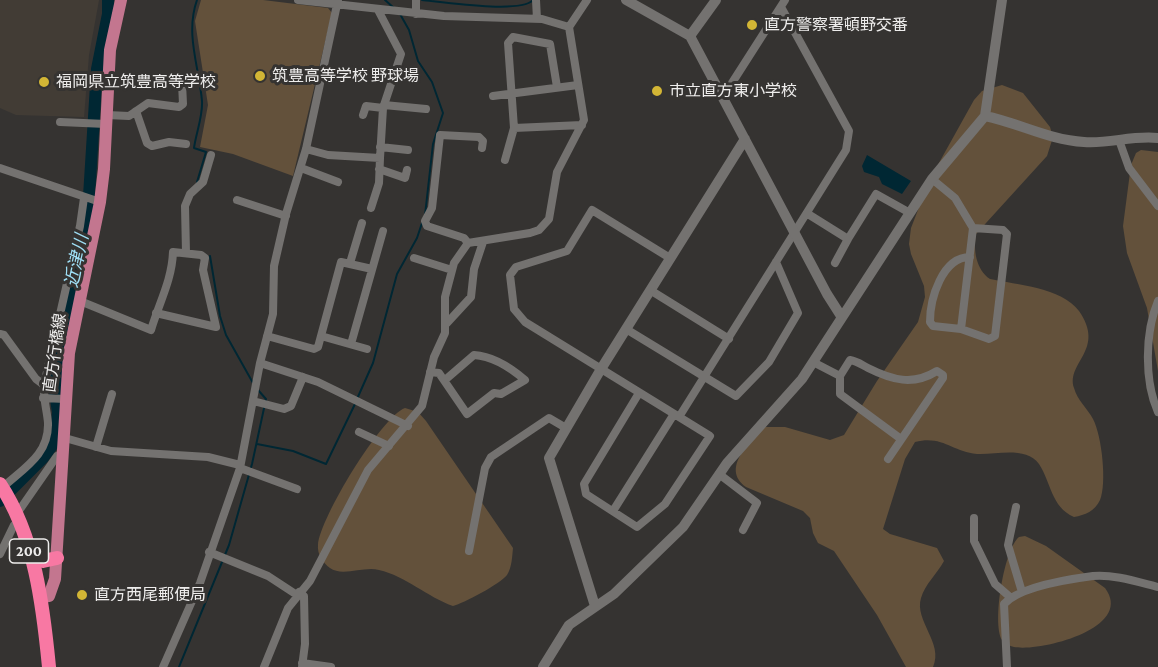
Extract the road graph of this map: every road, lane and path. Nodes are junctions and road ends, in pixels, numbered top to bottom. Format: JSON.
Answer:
{"nodes":[{"id":1,"x":121,"y":0,"type":"edge"},
{"id":2,"x":298,"y":0,"type":"edge"},
{"id":3,"x":416,"y":0,"type":"edge"},
{"id":4,"x":536,"y":0,"type":"edge"},
{"id":5,"x":587,"y":0,"type":"edge"},
{"id":6,"x":626,"y":0,"type":"edge"},
{"id":7,"x":716,"y":0,"type":"edge"},
{"id":8,"x":1002,"y":0,"type":"edge"},
{"id":9,"x":338,"y":3,"type":"edge"},
{"id":10,"x":783,"y":3,"type":"edge"},
{"id":11,"x":378,"y":10,"type":"junction"},
{"id":12,"x":416,"y":14,"type":"junction"},
{"id":13,"x":537,"y":19,"type":"junction"},
{"id":14,"x":569,"y":27,"type":"junction"},
{"id":15,"x":690,"y":36,"type":"junction"},
{"id":16,"x":182,"y":83,"type":"dead end"},
{"id":17,"x":578,"y":85,"type":"junction"},
{"id":18,"x":556,"y":87,"type":"junction"},
{"id":19,"x":513,"y":92,"type":"junction"},
{"id":20,"x":493,"y":96,"type":"dead end"},
{"id":21,"x":723,"y":97,"type":"junction"},
{"id":22,"x":384,"y":106,"type":"junction"},
{"id":23,"x":426,"y":109,"type":"dead end"},
{"id":24,"x":136,"y":111,"type":"junction"},
{"id":25,"x":363,"y":115,"type":"dead end"},
{"id":26,"x":985,"y":116,"type":"junction"},
{"id":27,"x":106,"y":121,"type":"junction"},
{"id":28,"x":60,"y":122,"type":"dead end"},
{"id":29,"x":582,"y":125,"type":"junction"},
{"id":30,"x":514,"y":128,"type":"junction"},
{"id":31,"x":1158,"y":138,"type":"edge"},
{"id":32,"x":745,"y":139,"type":"junction"},
{"id":33,"x":1119,"y":140,"type":"junction"},
{"id":34,"x":186,"y":144,"type":"dead end"},
{"id":35,"x":381,"y":147,"type":"junction"},
{"id":36,"x":482,"y":148,"type":"dead end"},
{"id":37,"x":306,"y":149,"type":"junction"},
{"id":38,"x":408,"y":150,"type":"dead end"},
{"id":39,"x":211,"y":155,"type":"dead end"},
{"id":40,"x":380,"y":158,"type":"junction"},
{"id":41,"x":505,"y":160,"type":"dead end"},
{"id":42,"x":0,"y":168,"type":"edge"},
{"id":43,"x":301,"y":168,"type":"junction"},
{"id":44,"x":380,"y":169,"type":"junction"},
{"id":45,"x":407,"y":170,"type":"dead end"},
{"id":46,"x":932,"y":179,"type":"junction"},
{"id":47,"x":338,"y":182,"type":"dead end"},
{"id":48,"x":84,"y":198,"type":"junction"},
{"id":49,"x":237,"y":200,"type":"dead end"},
{"id":50,"x":100,"y":202,"type":"junction"},
{"id":51,"x":1158,"y":206,"type":"edge"},
{"id":52,"x":371,"y":208,"type":"dead end"},
{"id":53,"x":910,"y":213,"type":"junction"},
{"id":54,"x":808,"y":214,"type":"junction"},
{"id":55,"x":286,"y":216,"type":"junction"},
{"id":56,"x":362,"y":223,"type":"dead end"},
{"id":57,"x":973,"y":228,"type":"junction"},
{"id":58,"x":383,"y":231,"type":"dead end"},
{"id":59,"x":794,"y":233,"type":"junction"},
{"id":60,"x":848,"y":239,"type":"junction"},
{"id":61,"x":483,"y":242,"type":"junction"},
{"id":62,"x":468,"y":243,"type":"junction"},
{"id":63,"x":186,"y":254,"type":"junction"},
{"id":64,"x":970,"y":257,"type":"junction"},
{"id":65,"x":414,"y":258,"type":"dead end"},
{"id":66,"x":670,"y":258,"type":"junction"},
{"id":67,"x":776,"y":262,"type":"junction"},
{"id":68,"x":350,"y":263,"type":"junction"},
{"id":69,"x":835,"y":263,"type":"dead end"},
{"id":70,"x":372,"y":269,"type":"junction"},
{"id":71,"x":452,"y":270,"type":"junction"},
{"id":72,"x":650,"y":291,"type":"junction"},
{"id":73,"x":80,"y":301,"type":"junction"},
{"id":74,"x":1158,"y":301,"type":"edge"},
{"id":75,"x":156,"y":313,"type":"junction"},
{"id":76,"x":842,"y":316,"type":"junction"},
{"id":77,"x":447,"y":323,"type":"junction"},
{"id":78,"x":626,"y":329,"type":"junction"},
{"id":79,"x":961,"y":329,"type":"junction"},
{"id":80,"x":0,"y":334,"type":"edge"},
{"id":81,"x":267,"y":336,"type":"junction"},
{"id":82,"x":321,"y":336,"type":"junction"},
{"id":83,"x":729,"y":339,"type":"junction"},
{"id":84,"x":351,"y":344,"type":"junction"},
{"id":85,"x":367,"y":349,"type":"dead end"},
{"id":86,"x":813,"y":362,"type":"junction"},
{"id":87,"x":260,"y":363,"type":"junction"},
{"id":88,"x":601,"y":369,"type":"junction"},
{"id":89,"x":430,"y":372,"type":"junction"},
{"id":90,"x":840,"y":376,"type":"junction"},
{"id":91,"x":303,"y":377,"type":"junction"},
{"id":92,"x":704,"y":379,"type":"junction"},
{"id":93,"x":445,"y":380,"type":"junction"},
{"id":94,"x":44,"y":386,"type":"junction"},
{"id":95,"x":639,"y":393,"type":"junction"},
{"id":96,"x":112,"y":394,"type":"dead end"},
{"id":97,"x":45,"y":398,"type":"junction"},
{"id":98,"x":63,"y":399,"type":"junction"},
{"id":99,"x":253,"y":401,"type":"junction"},
{"id":100,"x":1158,"y":412,"type":"edge"},
{"id":101,"x":676,"y":416,"type":"junction"},
{"id":102,"x":408,"y":426,"type":"junction"},
{"id":103,"x":566,"y":428,"type":"junction"},
{"id":104,"x":359,"y":432,"type":"dead end"},
{"id":105,"x":65,"y":438,"type":"junction"},
{"id":106,"x":901,"y":439,"type":"junction"},
{"id":107,"x":388,"y":446,"type":"junction"},
{"id":108,"x":96,"y":447,"type":"junction"},
{"id":109,"x":64,"y":451,"type":"junction"},
{"id":110,"x":888,"y":459,"type":"dead end"},
{"id":111,"x":240,"y":467,"type":"junction"},
{"id":112,"x":719,"y":474,"type":"junction"},
{"id":113,"x":1,"y":487,"type":"edge"},
{"id":114,"x":297,"y":489,"type":"dead end"},
{"id":115,"x":1016,"y":507,"type":"dead end"},
{"id":116,"x":613,"y":511,"type":"junction"},
{"id":117,"x":16,"y":514,"type":"junction"},
{"id":118,"x":974,"y":518,"type":"dead end"},
{"id":119,"x":743,"y":530,"type":"dead end"},
{"id":120,"x":3,"y":539,"type":"edge"},
{"id":121,"x":26,"y":540,"type":"junction"},
{"id":122,"x":469,"y":551,"type":"dead end"},
{"id":123,"x":209,"y":552,"type":"junction"},
{"id":124,"x":0,"y":554,"type":"edge"},
{"id":125,"x":57,"y":558,"type":"junction"},
{"id":126,"x":1158,"y":587,"type":"edge"},
{"id":127,"x":1022,"y":591,"type":"junction"},
{"id":128,"x":298,"y":594,"type":"junction"},
{"id":129,"x":40,"y":597,"type":"junction"},
{"id":130,"x":1010,"y":597,"type":"junction"},
{"id":131,"x":595,"y":606,"type":"junction"},
{"id":132,"x":302,"y":665,"type":"edge"},
{"id":133,"x":49,"y":667,"type":"edge"},
{"id":134,"x":164,"y":667,"type":"edge"},
{"id":135,"x":264,"y":667,"type":"edge"},
{"id":136,"x":331,"y":667,"type":"edge"},
{"id":137,"x":543,"y":667,"type":"edge"},
{"id":138,"x":1007,"y":667,"type":"edge"}],
"edges":[{"from":1,"to":27,"type":"main road","name":"直方行橋線"},
{"from":2,"to":9,"type":"street"},
{"from":3,"to":12,"type":"street"},
{"from":4,"to":13,"type":"street"},
{"from":5,"to":14,"type":"street"},
{"from":6,"to":15,"type":"street"},
{"from":7,"to":15,"type":"street"},
{"from":8,"to":26,"type":"street"},
{"from":9,"to":11,"type":"street"},
{"from":9,"to":37,"type":"street"},
{"from":10,"to":21,"type":"street"},
{"from":10,"to":54,"type":"street"},
{"from":11,"to":12,"type":"street"},
{"from":11,"to":22,"type":"street"},
{"from":12,"to":13,"type":"street"},
{"from":13,"to":14,"type":"street"},
{"from":14,"to":17,"type":"street"},
{"from":15,"to":21,"type":"street"},
{"from":16,"to":24,"type":"street"},
{"from":17,"to":18,"type":"street"},
{"from":17,"to":29,"type":"street"},
{"from":18,"to":19,"type":"street"},
{"from":18,"to":19,"type":"street"},
{"from":19,"to":20,"type":"street"},
{"from":19,"to":30,"type":"street"},
{"from":21,"to":32,"type":"street"},
{"from":22,"to":23,"type":"street"},
{"from":22,"to":25,"type":"street"},
{"from":22,"to":35,"type":"street"},
{"from":24,"to":27,"type":"street"},
{"from":24,"to":34,"type":"street"},
{"from":26,"to":33,"type":"street"},
{"from":26,"to":46,"type":"street"},
{"from":27,"to":28,"type":"street"},
{"from":27,"to":50,"type":"main road","name":"直方行橋線"},
{"from":29,"to":30,"type":"street"},
{"from":29,"to":61,"type":"street"},
{"from":30,"to":41,"type":"street"},
{"from":31,"to":33,"type":"street"},
{"from":32,"to":59,"type":"street"},
{"from":32,"to":66,"type":"street"},
{"from":33,"to":51,"type":"street"},
{"from":35,"to":38,"type":"street"},
{"from":35,"to":40,"type":"street"},
{"from":36,"to":62,"type":"street"},
{"from":37,"to":40,"type":"street"},
{"from":37,"to":43,"type":"street"},
{"from":39,"to":63,"type":"street"},
{"from":40,"to":44,"type":"street"},
{"from":42,"to":48,"type":"street"},
{"from":43,"to":47,"type":"street"},
{"from":43,"to":55,"type":"street"},
{"from":44,"to":45,"type":"street"},
{"from":44,"to":52,"type":"street"},
{"from":46,"to":53,"type":"street"},
{"from":46,"to":57,"type":"street"},
{"from":48,"to":50,"type":"street"},
{"from":48,"to":94,"type":"street"},
{"from":49,"to":55,"type":"street"},
{"from":50,"to":73,"type":"main road","name":"直方行橋線"},
{"from":53,"to":60,"type":"street"},
{"from":53,"to":76,"type":"street"},
{"from":54,"to":59,"type":"street"},
{"from":54,"to":60,"type":"street"},
{"from":55,"to":81,"type":"street"},
{"from":56,"to":68,"type":"street"},
{"from":57,"to":64,"type":"street"},
{"from":57,"to":79,"type":"street"},
{"from":58,"to":70,"type":"street"},
{"from":59,"to":67,"type":"street"},
{"from":59,"to":76,"type":"street"},
{"from":60,"to":69,"type":"street"},
{"from":61,"to":62,"type":"street"},
{"from":61,"to":77,"type":"street"},
{"from":62,"to":71,"type":"street"},
{"from":63,"to":75,"type":"street"},
{"from":63,"to":75,"type":"street"},
{"from":64,"to":79,"type":"street"},
{"from":64,"to":79,"type":"street"},
{"from":65,"to":71,"type":"street"},
{"from":66,"to":72,"type":"street"},
{"from":66,"to":88,"type":"street"},
{"from":67,"to":83,"type":"street"},
{"from":67,"to":92,"type":"street"},
{"from":68,"to":70,"type":"street"},
{"from":68,"to":82,"type":"street"},
{"from":70,"to":84,"type":"street"},
{"from":71,"to":77,"type":"street"},
{"from":72,"to":78,"type":"street"},
{"from":72,"to":83,"type":"street"},
{"from":73,"to":75,"type":"street"},
{"from":73,"to":98,"type":"main road","name":"直方行橋線"},
{"from":74,"to":100,"type":"street"},
{"from":76,"to":86,"type":"street"},
{"from":77,"to":89,"type":"street"},
{"from":78,"to":88,"type":"street"},
{"from":78,"to":92,"type":"street"},
{"from":80,"to":94,"type":"street"},
{"from":81,"to":82,"type":"street"},
{"from":81,"to":87,"type":"street"},
{"from":82,"to":84,"type":"street"},
{"from":83,"to":92,"type":"street"},
{"from":84,"to":85,"type":"street"},
{"from":86,"to":90,"type":"street"},
{"from":86,"to":112,"type":"street"},
{"from":87,"to":91,"type":"street"},
{"from":87,"to":99,"type":"street"},
{"from":88,"to":95,"type":"street"},
{"from":88,"to":103,"type":"street"},
{"from":89,"to":93,"type":"street"},
{"from":89,"to":102,"type":"street"},
{"from":90,"to":106,"type":"street"},
{"from":90,"to":106,"type":"street"},
{"from":91,"to":99,"type":"street"},
{"from":91,"to":102,"type":"street"},
{"from":92,"to":101,"type":"street"},
{"from":93,"to":93,"type":"street"},
{"from":94,"to":97,"type":"street"},
{"from":95,"to":101,"type":"street"},
{"from":95,"to":116,"type":"street"},
{"from":96,"to":108,"type":"street"},
{"from":97,"to":98,"type":"street"},
{"from":97,"to":113,"type":"street"},
{"from":98,"to":105,"type":"main road","name":"直方行橋線"},
{"from":99,"to":111,"type":"street"},
{"from":101,"to":116,"type":"street"},
{"from":101,"to":116,"type":"street"},
{"from":102,"to":107,"type":"street"},
{"from":103,"to":122,"type":"street"},
{"from":103,"to":131,"type":"street"},
{"from":104,"to":107,"type":"street"},
{"from":105,"to":108,"type":"street"},
{"from":105,"to":109,"type":"main road","name":"直方行橋線"},
{"from":106,"to":110,"type":"street"},
{"from":107,"to":128,"type":"street"},
{"from":108,"to":111,"type":"street"},
{"from":109,"to":117,"type":"street"},
{"from":109,"to":125,"type":"main road","name":"直方行橋線"},
{"from":111,"to":114,"type":"street"},
{"from":111,"to":123,"type":"street"},
{"from":112,"to":119,"type":"street"},
{"from":112,"to":131,"type":"street"},
{"from":113,"to":117,"type":"highway","number":"200"},
{"from":115,"to":127,"type":"street"},
{"from":117,"to":120,"type":"street"},
{"from":117,"to":121,"type":"highway","number":"200"},
{"from":118,"to":130,"type":"street"},
{"from":120,"to":124,"type":"street"},
{"from":121,"to":125,"type":"highway"},
{"from":121,"to":129,"type":"highway","number":"200"},
{"from":123,"to":128,"type":"street"},
{"from":123,"to":134,"type":"street"},
{"from":125,"to":129,"type":"main road","name":"直方行橋線"},
{"from":126,"to":127,"type":"street"},
{"from":127,"to":130,"type":"street"},
{"from":128,"to":132,"type":"street"},
{"from":128,"to":135,"type":"street"},
{"from":129,"to":133,"type":"highway","number":"200"},
{"from":130,"to":138,"type":"street"},
{"from":131,"to":137,"type":"street"},
{"from":132,"to":136,"type":"street"}]}
